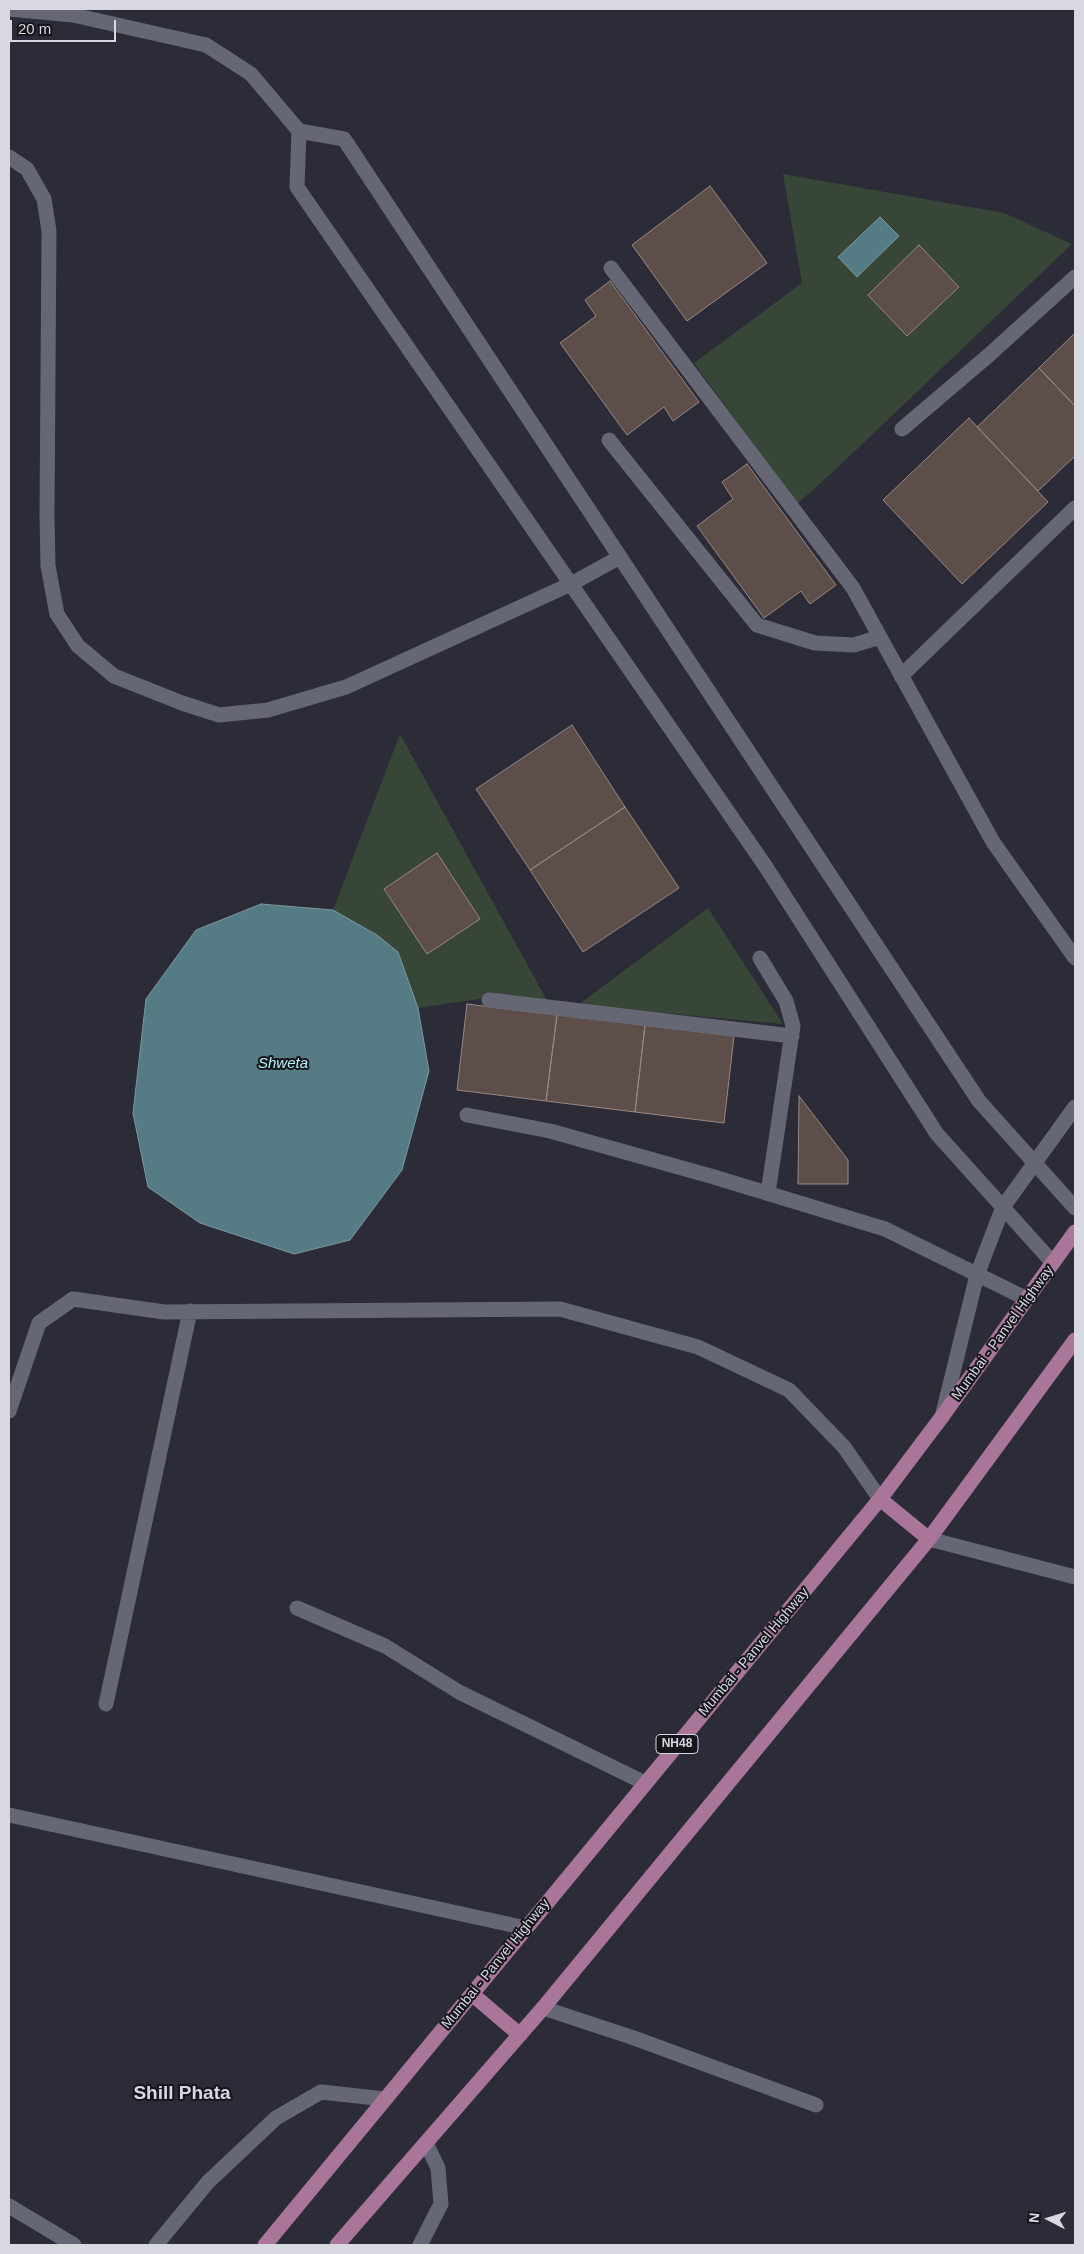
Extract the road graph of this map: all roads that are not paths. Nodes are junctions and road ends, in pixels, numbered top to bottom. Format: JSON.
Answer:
{"nodes":[{"id":1,"x":9,"y":9,"type":"edge"},
{"id":2,"x":299,"y":132,"type":"junction"},
{"id":3,"x":9,"y":157,"type":"edge"},
{"id":4,"x":611,"y":268,"type":"dead end"},
{"id":5,"x":1075,"y":277,"type":"edge"},
{"id":6,"x":902,"y":429,"type":"dead end"},
{"id":7,"x":609,"y":440,"type":"dead end"},
{"id":8,"x":1075,"y":508,"type":"edge"},
{"id":9,"x":620,"y":557,"type":"junction"},
{"id":10,"x":571,"y":584,"type":"junction"},
{"id":11,"x":880,"y":637,"type":"junction"},
{"id":12,"x":901,"y":676,"type":"junction"},
{"id":13,"x":760,"y":958,"type":"dead end"},
{"id":14,"x":1075,"y":958,"type":"edge"},
{"id":15,"x":488,"y":1000,"type":"dead end"},
{"id":16,"x":792,"y":1036,"type":"junction"},
{"id":17,"x":1075,"y":1107,"type":"edge"},
{"id":18,"x":467,"y":1114,"type":"dead end"},
{"id":19,"x":1036,"y":1164,"type":"junction"},
{"id":20,"x":768,"y":1193,"type":"junction"},
{"id":21,"x":1003,"y":1207,"type":"junction"},
{"id":22,"x":1075,"y":1208,"type":"edge"},
{"id":23,"x":1075,"y":1232,"type":"edge"},
{"id":24,"x":1053,"y":1263,"type":"junction"},
{"id":25,"x":977,"y":1275,"type":"junction"},
{"id":26,"x":1027,"y":1299,"type":"junction"},
{"id":27,"x":190,"y":1311,"type":"junction"},
{"id":28,"x":1075,"y":1340,"type":"edge"},
{"id":29,"x":9,"y":1411,"type":"edge"},
{"id":30,"x":941,"y":1418,"type":"junction"},
{"id":31,"x":880,"y":1499,"type":"junction"},
{"id":32,"x":929,"y":1539,"type":"junction"},
{"id":33,"x":1075,"y":1577,"type":"edge"},
{"id":34,"x":297,"y":1608,"type":"dead end"},
{"id":35,"x":106,"y":1704,"type":"dead end"},
{"id":36,"x":645,"y":1783,"type":"junction"},
{"id":37,"x":9,"y":1814,"type":"edge"},
{"id":38,"x":526,"y":1928,"type":"junction"},
{"id":39,"x":472,"y":1994,"type":"junction"},
{"id":40,"x":543,"y":2008,"type":"junction"},
{"id":41,"x":520,"y":2035,"type":"junction"},
{"id":42,"x":385,"y":2099,"type":"junction"},
{"id":43,"x":816,"y":2105,"type":"dead end"},
{"id":44,"x":426,"y":2143,"type":"junction"},
{"id":45,"x":9,"y":2206,"type":"edge"},
{"id":46,"x":74,"y":2245,"type":"edge"},
{"id":47,"x":156,"y":2245,"type":"edge"},
{"id":48,"x":265,"y":2245,"type":"edge"},
{"id":49,"x":337,"y":2245,"type":"edge"},
{"id":50,"x":420,"y":2245,"type":"edge"}],
"edges":[{"from":1,"to":2,"type":"street"},
{"from":2,"to":9,"type":"street"},
{"from":2,"to":10,"type":"street"},
{"from":3,"to":10,"type":"street"},
{"from":4,"to":11,"type":"street"},
{"from":5,"to":6,"type":"street"},
{"from":7,"to":11,"type":"street"},
{"from":8,"to":12,"type":"street"},
{"from":9,"to":10,"type":"street"},
{"from":9,"to":19,"type":"street"},
{"from":10,"to":21,"type":"street"},
{"from":11,"to":12,"type":"street"},
{"from":12,"to":14,"type":"street"},
{"from":13,"to":16,"type":"street"},
{"from":15,"to":16,"type":"street"},
{"from":16,"to":20,"type":"street"},
{"from":17,"to":19,"type":"street"},
{"from":18,"to":20,"type":"street"},
{"from":19,"to":21,"type":"street"},
{"from":19,"to":22,"type":"street"},
{"from":20,"to":25,"type":"street"},
{"from":21,"to":24,"type":"street"},
{"from":21,"to":25,"type":"street"},
{"from":23,"to":24,"type":"highway","name":"Mumbai - Panvel Highway","number":"NH48"},
{"from":24,"to":26,"type":"highway","name":"Mumbai - Panvel Highway","number":"NH48"},
{"from":25,"to":26,"type":"street"},
{"from":25,"to":30,"type":"street"},
{"from":26,"to":30,"type":"highway","name":"Mumbai - Panvel Highway","number":"NH48"},
{"from":27,"to":29,"type":"street"},
{"from":27,"to":31,"type":"street"},
{"from":27,"to":35,"type":"street"},
{"from":28,"to":32,"type":"highway"},
{"from":30,"to":31,"type":"highway","name":"Mumbai - Panvel Highway","number":"NH48"},
{"from":31,"to":32,"type":"highway"},
{"from":31,"to":36,"type":"highway","name":"Mumbai - Panvel Highway","number":"NH48"},
{"from":32,"to":33,"type":"street"},
{"from":32,"to":40,"type":"highway"},
{"from":34,"to":36,"type":"street"},
{"from":36,"to":38,"type":"highway","name":"Mumbai - Panvel Highway","number":"NH48"},
{"from":37,"to":38,"type":"street"},
{"from":38,"to":39,"type":"highway","name":"Mumbai - Panvel Highway","number":"NH48"},
{"from":39,"to":41,"type":"highway"},
{"from":39,"to":42,"type":"highway","name":"Mumbai - Panvel Highway","number":"NH48"},
{"from":40,"to":41,"type":"highway"},
{"from":40,"to":43,"type":"street"},
{"from":41,"to":44,"type":"highway"},
{"from":42,"to":47,"type":"street"},
{"from":42,"to":48,"type":"highway","name":"Mumbai - Panvel Highway","number":"NH48"},
{"from":44,"to":49,"type":"highway"},
{"from":44,"to":50,"type":"street"},
{"from":45,"to":46,"type":"street"}]}
